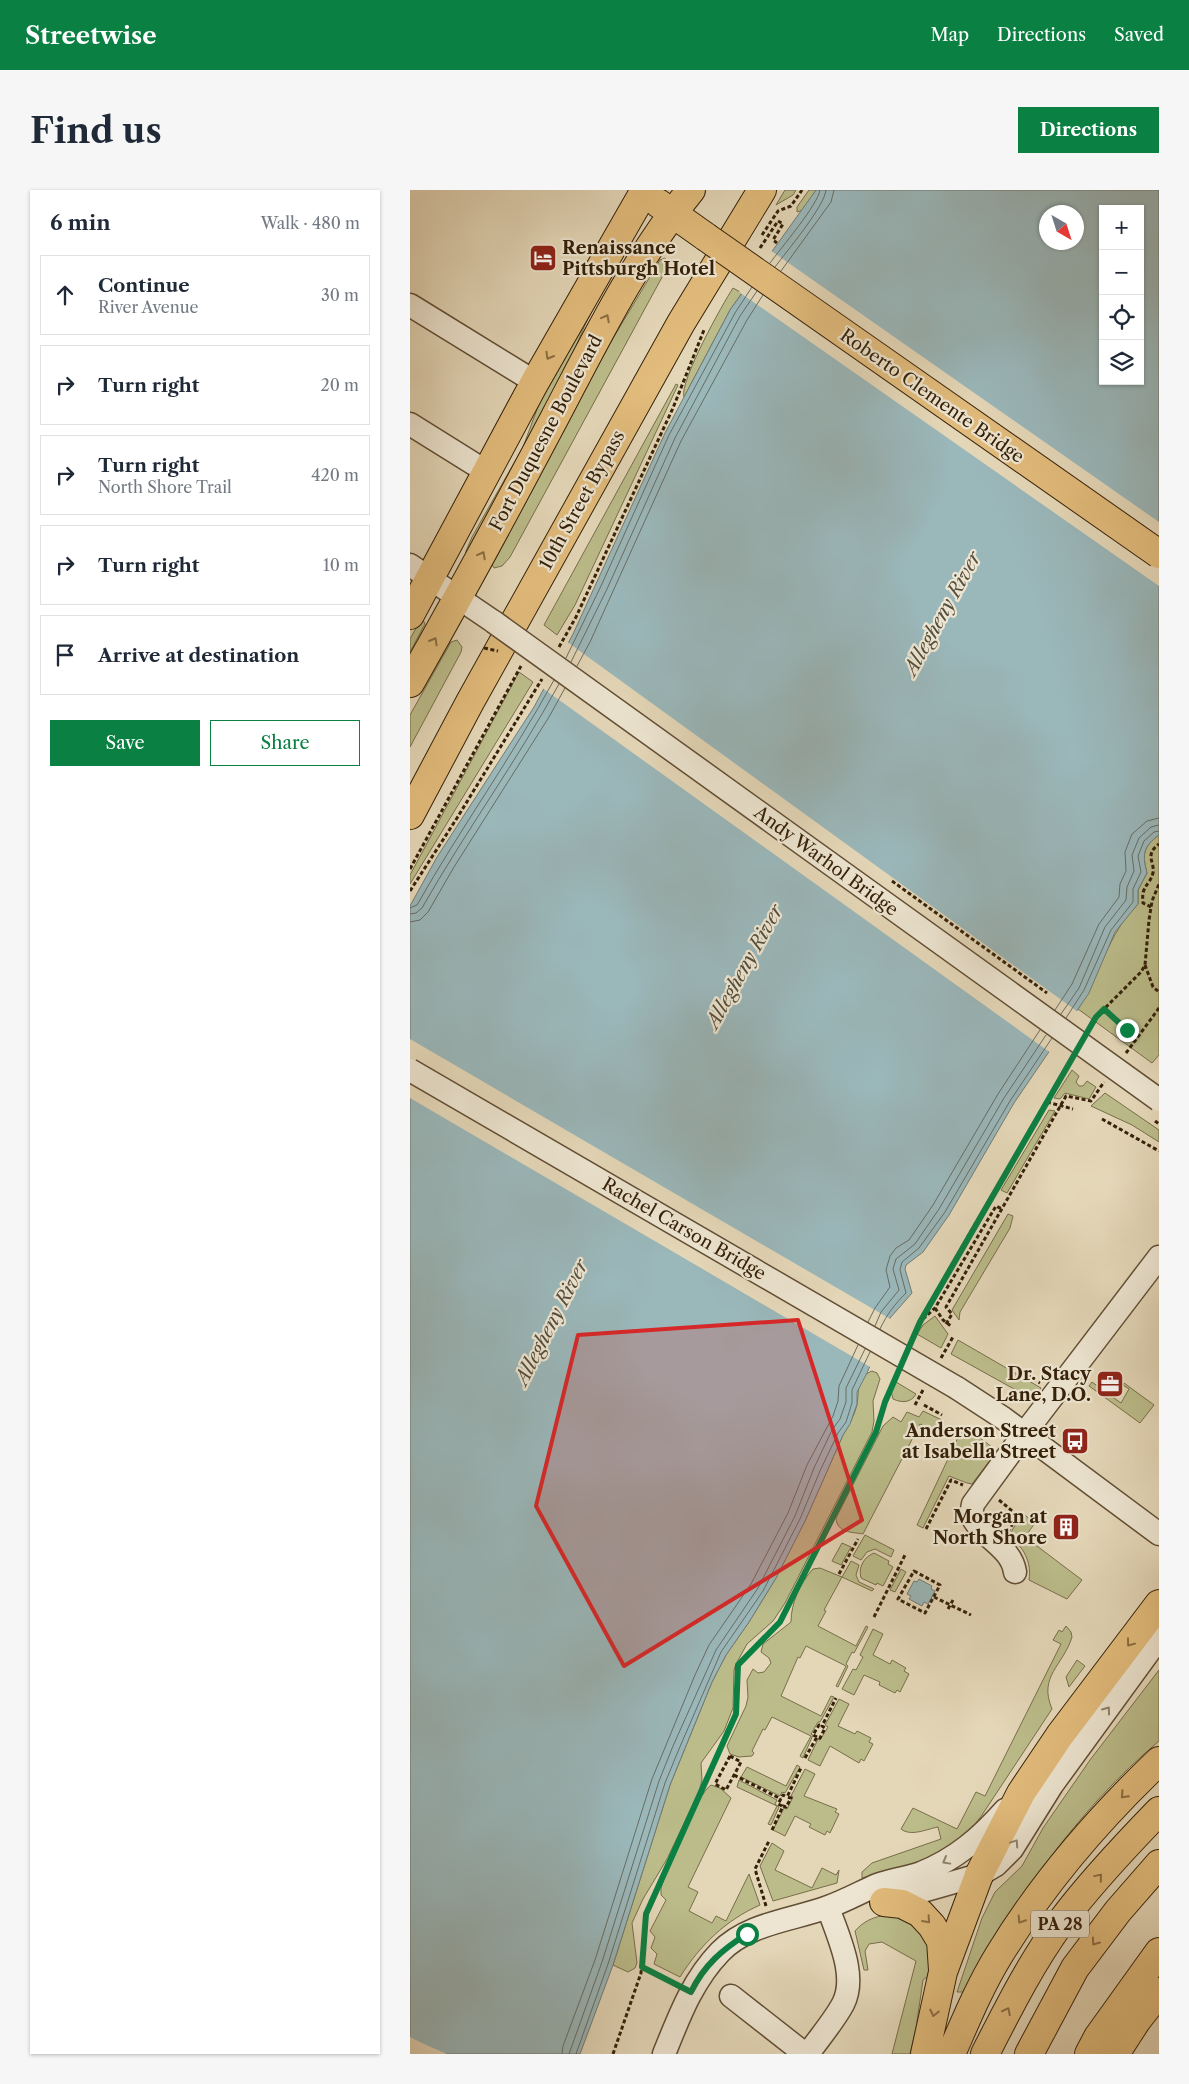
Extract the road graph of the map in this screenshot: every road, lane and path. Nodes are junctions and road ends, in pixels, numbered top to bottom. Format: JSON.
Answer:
{"nodes":[{"id":1,"x":691,"y":190,"type":"edge"},
{"id":2,"x":762,"y":190,"type":"edge"},
{"id":3,"x":802,"y":190,"type":"edge"},
{"id":4,"x":642,"y":191,"type":"edge"},
{"id":5,"x":672,"y":212,"type":"junction"},
{"id":6,"x":757,"y":243,"type":"dead end"},
{"id":7,"x":777,"y":243,"type":"dead end"},
{"id":8,"x":759,"y":248,"type":"dead end"},
{"id":9,"x":410,"y":305,"type":"edge"},
{"id":10,"x":708,"y":322,"type":"dead end"},
{"id":11,"x":535,"y":382,"type":"junction"},
{"id":12,"x":410,"y":424,"type":"edge"},
{"id":13,"x":474,"y":464,"type":"dead end"},
{"id":14,"x":1159,"y":554,"type":"edge"},
{"id":15,"x":420,"y":572,"type":"edge"},
{"id":16,"x":458,"y":598,"type":"junction"},
{"id":17,"x":410,"y":615,"type":"edge"},
{"id":18,"x":558,"y":649,"type":"dead end"},
{"id":19,"x":520,"y":666,"type":"dead end"},
{"id":20,"x":545,"y":674,"type":"dead end"},
{"id":21,"x":410,"y":683,"type":"edge"},
{"id":22,"x":410,"y":815,"type":"edge"},
{"id":23,"x":1159,"y":844,"type":"edge"},
{"id":24,"x":410,"y":869,"type":"edge"},
{"id":25,"x":1159,"y":884,"type":"edge"},
{"id":26,"x":410,"y":891,"type":"edge"},
{"id":27,"x":1151,"y":907,"type":"junction"},
{"id":28,"x":1144,"y":965,"type":"junction"},
{"id":29,"x":1159,"y":992,"type":"edge"},
{"id":30,"x":1159,"y":1008,"type":"edge"},
{"id":31,"x":1104,"y":1009,"type":"junction"},
{"id":32,"x":1087,"y":1034,"type":"dead end"},
{"id":33,"x":1077,"y":1051,"type":"dead end"},
{"id":34,"x":410,"y":1070,"type":"edge"},
{"id":35,"x":1047,"y":1102,"type":"junction"},
{"id":36,"x":1060,"y":1106,"type":"junction"},
{"id":37,"x":1073,"y":1109,"type":"dead end"},
{"id":38,"x":1157,"y":1110,"type":"edge"},
{"id":39,"x":1102,"y":1119,"type":"dead end"},
{"id":40,"x":1159,"y":1124,"type":"edge"},
{"id":41,"x":1159,"y":1151,"type":"edge"},
{"id":42,"x":1002,"y":1209,"type":"junction"},
{"id":43,"x":1159,"y":1257,"type":"edge"},
{"id":44,"x":935,"y":1308,"type":"junction"},
{"id":45,"x":920,"y":1322,"type":"junction"},
{"id":46,"x":946,"y":1324,"type":"junction"},
{"id":47,"x":951,"y":1326,"type":"dead end"},
{"id":48,"x":908,"y":1349,"type":"dead end"},
{"id":49,"x":900,"y":1366,"type":"dead end"},
{"id":50,"x":1022,"y":1372,"type":"dead end"},
{"id":51,"x":1047,"y":1388,"type":"dead end"},
{"id":52,"x":924,"y":1405,"type":"dead end"},
{"id":53,"x":942,"y":1415,"type":"dead end"},
{"id":54,"x":1024,"y":1434,"type":"junction"},
{"id":55,"x":997,"y":1493,"type":"dead end"},
{"id":56,"x":1159,"y":1534,"type":"edge"},
{"id":57,"x":1006,"y":1536,"type":"dead end"},
{"id":58,"x":858,"y":1540,"type":"dead end"},
{"id":59,"x":906,"y":1554,"type":"dead end"},
{"id":60,"x":1015,"y":1572,"type":"dead end"},
{"id":61,"x":840,"y":1574,"type":"dead end"},
{"id":62,"x":934,"y":1597,"type":"junction"},
{"id":63,"x":953,"y":1600,"type":"dead end"},
{"id":64,"x":1159,"y":1604,"type":"edge"},
{"id":65,"x":949,"y":1607,"type":"junction"},
{"id":66,"x":971,"y":1615,"type":"dead end"},
{"id":67,"x":874,"y":1616,"type":"dead end"},
{"id":68,"x":1159,"y":1638,"type":"edge"},
{"id":69,"x":836,"y":1698,"type":"dead end"},
{"id":70,"x":822,"y":1726,"type":"junction"},
{"id":71,"x":817,"y":1736,"type":"junction"},
{"id":72,"x":805,"y":1758,"type":"dead end"},
{"id":73,"x":1159,"y":1761,"type":"edge"},
{"id":74,"x":713,"y":1766,"type":"junction"},
{"id":75,"x":801,"y":1768,"type":"dead end"},
{"id":76,"x":722,"y":1771,"type":"junction"},
{"id":77,"x":734,"y":1775,"type":"junction"},
{"id":78,"x":1020,"y":1793,"type":"junction"},
{"id":79,"x":787,"y":1796,"type":"junction"},
{"id":80,"x":781,"y":1799,"type":"junction"},
{"id":81,"x":783,"y":1806,"type":"junction"},
{"id":82,"x":1159,"y":1811,"type":"edge"},
{"id":83,"x":772,"y":1830,"type":"dead end"},
{"id":84,"x":769,"y":1841,"type":"dead end"},
{"id":85,"x":1159,"y":1864,"type":"edge"},
{"id":86,"x":979,"y":1875,"type":"junction"},
{"id":87,"x":884,"y":1902,"type":"junction"},
{"id":88,"x":766,"y":1906,"type":"dead end"},
{"id":89,"x":828,"y":1908,"type":"junction"},
{"id":90,"x":1159,"y":1952,"type":"edge"},
{"id":91,"x":642,"y":1967,"type":"junction"},
{"id":92,"x":943,"y":1972,"type":"junction"},
{"id":93,"x":691,"y":1992,"type":"junction"},
{"id":94,"x":1159,"y":1992,"type":"edge"},
{"id":95,"x":731,"y":1996,"type":"dead end"},
{"id":96,"x":613,"y":2054,"type":"edge"},
{"id":97,"x":664,"y":2054,"type":"edge"},
{"id":98,"x":806,"y":2054,"type":"edge"},
{"id":99,"x":924,"y":2054,"type":"edge"},
{"id":100,"x":951,"y":2054,"type":"edge"},
{"id":101,"x":985,"y":2054,"type":"edge"},
{"id":102,"x":1029,"y":2054,"type":"edge"},
{"id":103,"x":1089,"y":2054,"type":"edge"},
{"id":104,"x":1115,"y":2054,"type":"edge"}],
"edges":[{"from":1,"to":5,"type":"main road","name":"Fort Duquesne Boulevard"},
{"from":2,"to":22,"type":"main road","name":"10th Street Bypass"},
{"from":3,"to":6,"type":"path"},
{"from":4,"to":5,"type":"main road","name":"Roberto Clemente Bridge"},
{"from":4,"to":11,"type":"main road","name":"Fort Duquesne Boulevard","one_way":true},
{"from":5,"to":14,"type":"main road","name":"Roberto Clemente Bridge","bridge":true},
{"from":16,"to":5,"type":"main road","name":"Fort Duquesne Boulevard","one_way":true},
{"from":7,"to":8,"type":"path"},
{"from":9,"to":11,"type":"street"},
{"from":10,"to":18,"type":"path"},
{"from":11,"to":15,"type":"main road","name":"Fort Duquesne Boulevard"},
{"from":12,"to":13,"type":"street"},
{"from":15,"to":16,"type":"street","name":"Andy Warhol Bridge"},
{"from":15,"to":17,"type":"main road","name":"Fort Duquesne Boulevard"},
{"from":21,"to":16,"type":"main road","name":"Fort Duquesne Boulevard","one_way":true},
{"from":16,"to":38,"type":"street","name":"Andy Warhol Bridge","bridge":true},
{"from":19,"to":24,"type":"path"},
{"from":20,"to":26,"type":"path"},
{"from":23,"to":27,"type":"path"},
{"from":25,"to":27,"type":"path"},
{"from":27,"to":28,"type":"path"},
{"from":28,"to":29,"type":"path"},
{"from":28,"to":31,"type":"path"},
{"from":30,"to":31,"type":"path"},
{"from":31,"to":32,"type":"path"},
{"from":33,"to":35,"type":"path"},
{"from":34,"to":54,"type":"street","name":"Rachel Carson Bridge","bridge":true},
{"from":35,"to":36,"type":"path"},
{"from":35,"to":45,"type":"path"},
{"from":36,"to":37,"type":"path"},
{"from":36,"to":42,"type":"path"},
{"from":38,"to":40,"type":"path"},
{"from":39,"to":41,"type":"path"},
{"from":42,"to":44,"type":"path"},
{"from":42,"to":46,"type":"path"},
{"from":43,"to":54,"type":"street"},
{"from":44,"to":45,"type":"path"},
{"from":44,"to":46,"type":"path"},
{"from":45,"to":48,"type":"path"},
{"from":46,"to":47,"type":"path"},
{"from":49,"to":74,"type":"path"},
{"from":50,"to":51,"type":"path"},
{"from":52,"to":53,"type":"path"},
{"from":54,"to":56,"type":"street","name":"Rachel Carson Bridge"},
{"from":54,"to":60,"type":"street"},
{"from":55,"to":57,"type":"path"},
{"from":58,"to":61,"type":"path"},
{"from":59,"to":67,"type":"path"},
{"from":62,"to":62,"type":"path"},
{"from":62,"to":65,"type":"path"},
{"from":63,"to":65,"type":"path"},
{"from":64,"to":78,"type":"main road","one_way":true},
{"from":65,"to":66,"type":"path"},
{"from":86,"to":68,"type":"street","one_way":true},
{"from":69,"to":70,"type":"path"},
{"from":70,"to":71,"type":"path"},
{"from":70,"to":71,"type":"path"},
{"from":71,"to":72,"type":"path"},
{"from":73,"to":100,"type":"main road","one_way":true},
{"from":74,"to":76,"type":"path"},
{"from":74,"to":91,"type":"path"},
{"from":75,"to":79,"type":"path"},
{"from":76,"to":77,"type":"path"},
{"from":76,"to":77,"type":"path"},
{"from":77,"to":80,"type":"path"},
{"from":78,"to":86,"type":"main road"},
{"from":78,"to":89,"type":"street","one_way":true},
{"from":79,"to":80,"type":"path"},
{"from":79,"to":81,"type":"path"},
{"from":80,"to":81,"type":"path"},
{"from":81,"to":83,"type":"path"},
{"from":101,"to":82,"type":"main road","number":"PA 28","one_way":true},
{"from":84,"to":88,"type":"path"},
{"from":85,"to":102,"type":"main road","one_way":true},
{"from":86,"to":87,"type":"street"},
{"from":86,"to":92,"type":"main road"},
{"from":87,"to":89,"type":"street"},
{"from":87,"to":92,"type":"main road","one_way":true},
{"from":89,"to":93,"type":"street"},
{"from":89,"to":98,"type":"street"},
{"from":90,"to":103,"type":"main road"},
{"from":91,"to":93,"type":"path"},
{"from":91,"to":96,"type":"path"},
{"from":92,"to":99,"type":"main road","one_way":true},
{"from":93,"to":97,"type":"street"},
{"from":94,"to":104,"type":"main road"},
{"from":95,"to":98,"type":"street"}]}
